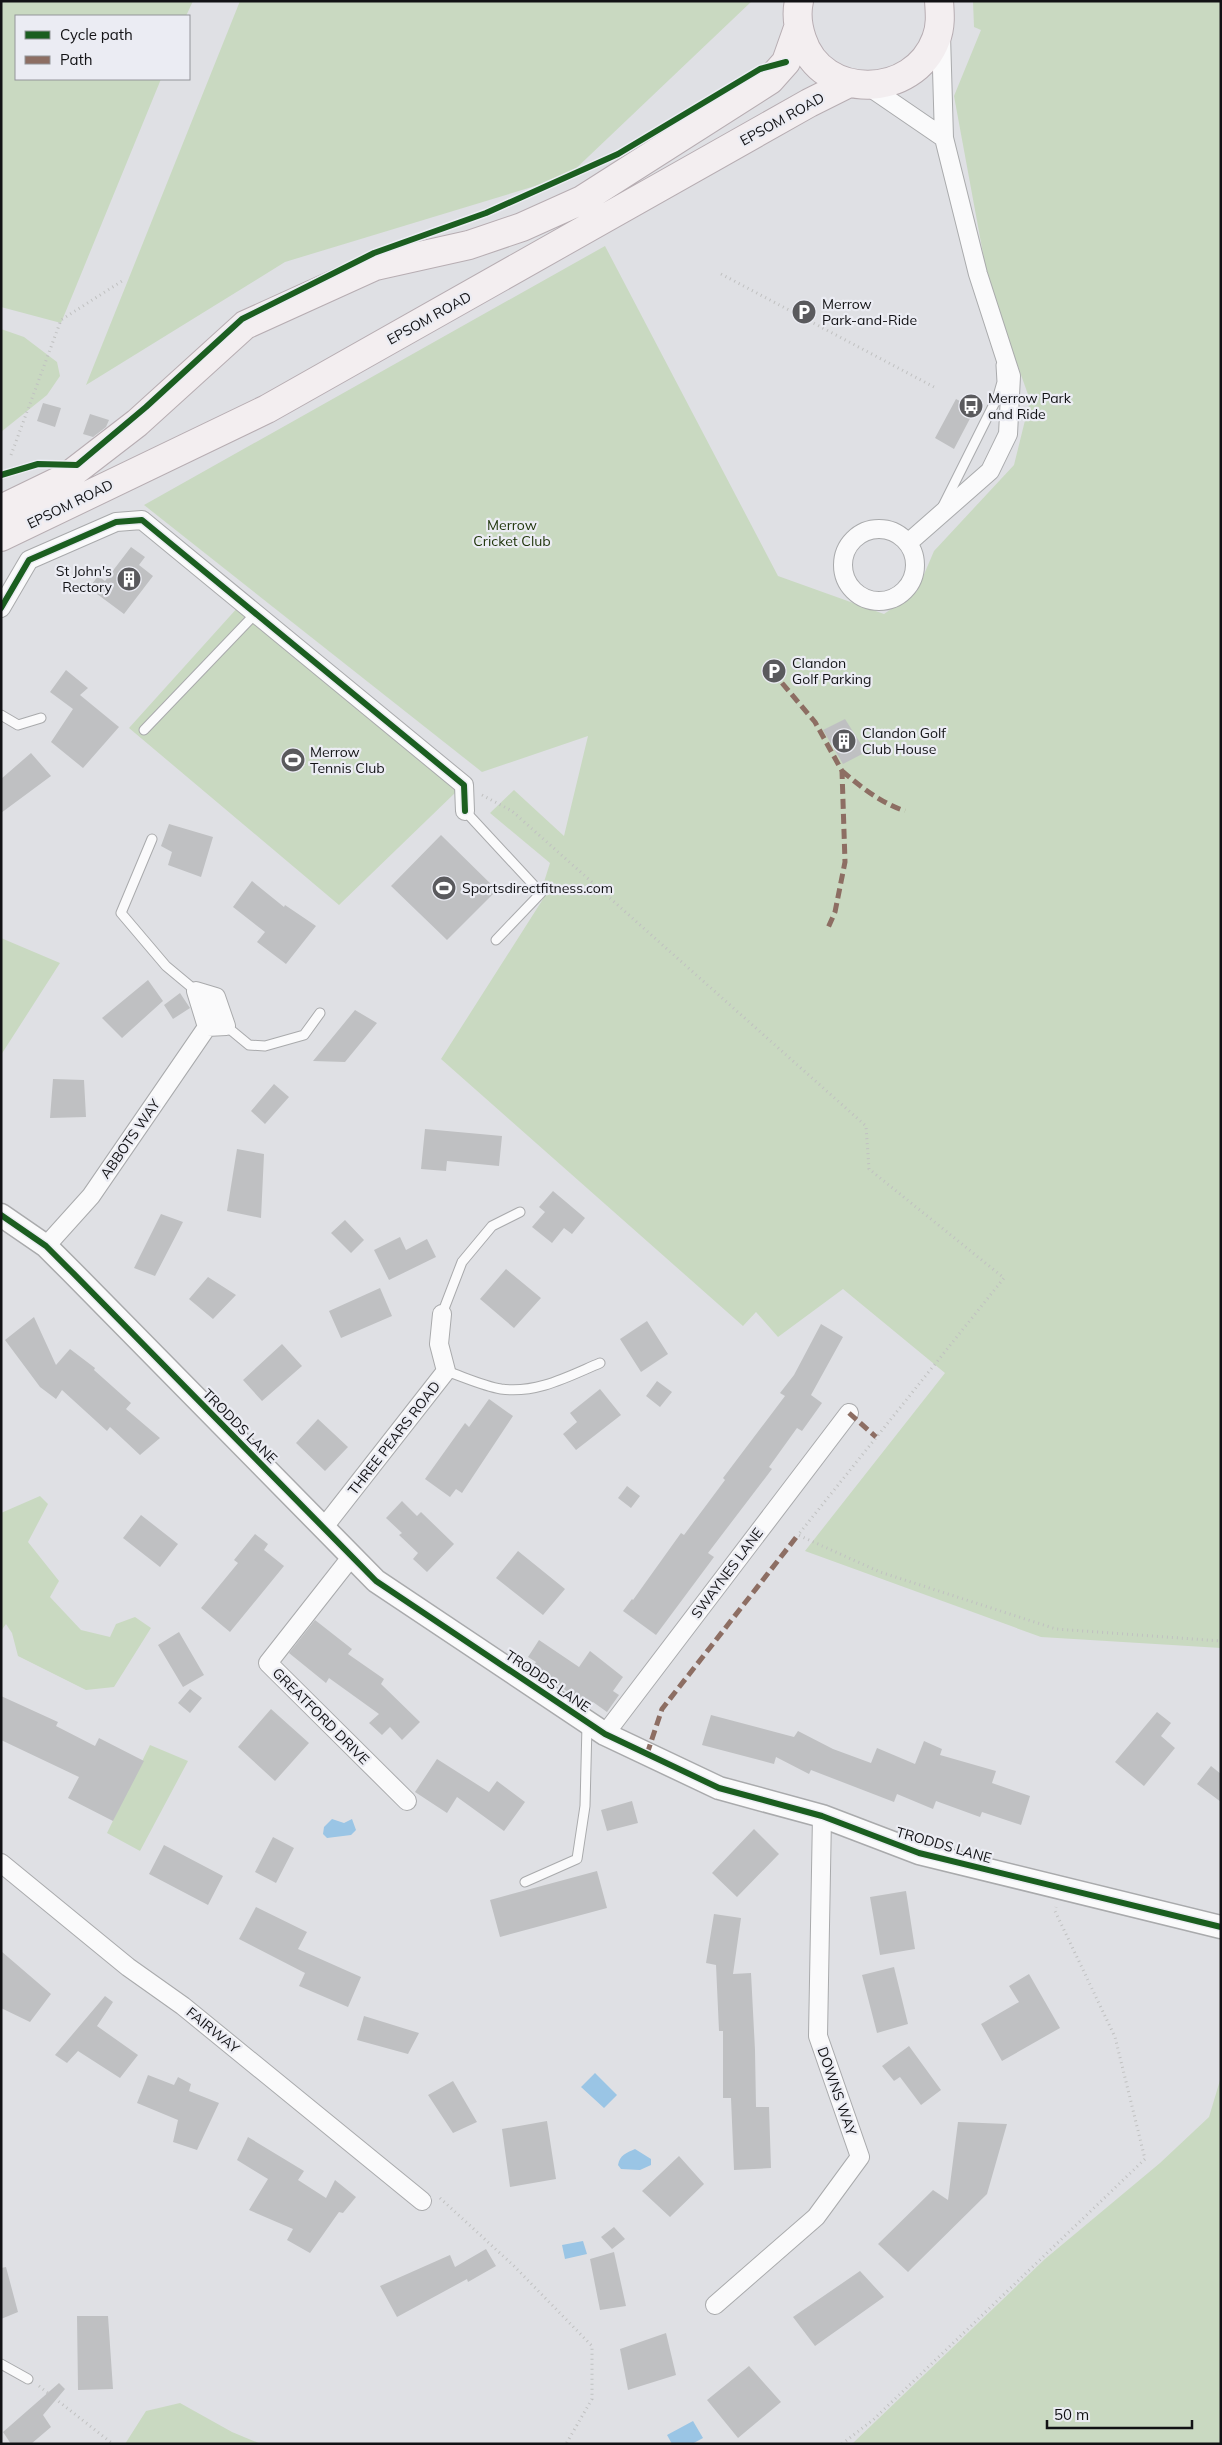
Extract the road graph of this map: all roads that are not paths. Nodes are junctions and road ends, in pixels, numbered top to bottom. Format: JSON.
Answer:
{"nodes":[{"id":1,"x":940,"y":11,"type":"edge"},
{"id":2,"x":799,"y":14,"type":"edge"},
{"id":3,"x":858,"y":85,"type":"junction"},
{"id":4,"x":944,"y":138,"type":"junction"},
{"id":5,"x":1001,"y":344,"type":"junction"},
{"id":6,"x":1,"y":510,"type":"edge"},
{"id":7,"x":938,"y":516,"type":"junction"},
{"id":8,"x":1,"y":537,"type":"edge"},
{"id":9,"x":908,"y":543,"type":"junction"},
{"id":10,"x":1,"y":608,"type":"edge"},
{"id":11,"x":256,"y":613,"type":"junction"},
{"id":12,"x":1,"y":715,"type":"edge"},
{"id":13,"x":41,"y":718,"type":"dead end"},
{"id":14,"x":144,"y":730,"type":"dead end"},
{"id":15,"x":465,"y":812,"type":"joint"},
{"id":16,"x":152,"y":839,"type":"dead end"},
{"id":17,"x":496,"y":940,"type":"dead end"},
{"id":18,"x":196,"y":991,"type":"junction"},
{"id":19,"x":320,"y":1013,"type":"dead end"},
{"id":20,"x":226,"y":1026,"type":"junction"},
{"id":21,"x":207,"y":1027,"type":"junction"},
{"id":22,"x":520,"y":1212,"type":"dead end"},
{"id":23,"x":1,"y":1215,"type":"edge"},
{"id":24,"x":46,"y":1246,"type":"junction"},
{"id":25,"x":442,"y":1314,"type":"joint"},
{"id":26,"x":600,"y":1363,"type":"dead end"},
{"id":27,"x":446,"y":1371,"type":"junction"},
{"id":28,"x":849,"y":1413,"type":"dead end"},
{"id":29,"x":324,"y":1527,"type":"junction"},
{"id":30,"x":352,"y":1556,"type":"junction"},
{"id":31,"x":596,"y":1728,"type":"junction"},
{"id":32,"x":408,"y":1800,"type":"dead end"},
{"id":33,"x":822,"y":1816,"type":"junction"},
{"id":34,"x":1,"y":1863,"type":"edge"},
{"id":35,"x":525,"y":1882,"type":"dead end"},
{"id":36,"x":1221,"y":1927,"type":"edge"},
{"id":37,"x":422,"y":2201,"type":"road end"},
{"id":38,"x":716,"y":2305,"type":"dead end"},
{"id":39,"x":1,"y":2364,"type":"edge"},
{"id":40,"x":28,"y":2380,"type":"road end"}],
"edges":[{"from":1,"to":3,"type":"main road","name":"EPSOM ROAD"},
{"from":1,"to":4,"type":"street"},
{"from":2,"to":3,"type":"main road"},
{"from":2,"to":6,"type":"main road","name":"EPSOM ROAD"},
{"from":3,"to":4,"type":"street"},
{"from":3,"to":8,"type":"main road","name":"EPSOM ROAD"},
{"from":4,"to":5,"type":"street"},
{"from":5,"to":7,"type":"lane"},
{"from":5,"to":7,"type":"street"},
{"from":7,"to":9,"type":"street"},
{"from":9,"to":9,"type":"street"},
{"from":10,"to":11,"type":"street"},
{"from":11,"to":14,"type":"lane"},
{"from":11,"to":15,"type":"street"},
{"from":12,"to":13,"type":"lane"},
{"from":15,"to":17,"type":"lane"},
{"from":16,"to":18,"type":"lane"},
{"from":18,"to":20,"type":"street"},
{"from":18,"to":21,"type":"street"},
{"from":19,"to":20,"type":"lane"},
{"from":20,"to":21,"type":"street"},
{"from":21,"to":24,"type":"street","name":"ABBOTS WAY"},
{"from":22,"to":25,"type":"lane"},
{"from":23,"to":24,"type":"street","name":"TRODDS LANE"},
{"from":24,"to":29,"type":"street","name":"TRODDS LANE"},
{"from":25,"to":27,"type":"street","name":"THREE PEARS ROAD"},
{"from":26,"to":27,"type":"lane"},
{"from":27,"to":29,"type":"street","name":"THREE PEARS ROAD"},
{"from":28,"to":31,"type":"street","name":"SWAYNES LANE"},
{"from":29,"to":30,"type":"street","name":"TRODDS LANE"},
{"from":30,"to":31,"type":"street","name":"TRODDS LANE"},
{"from":30,"to":32,"type":"street","name":"GREATFORD DRIVE"},
{"from":31,"to":33,"type":"street","name":"TRODDS LANE"},
{"from":31,"to":35,"type":"lane"},
{"from":33,"to":36,"type":"street","name":"TRODDS LANE"},
{"from":33,"to":38,"type":"street","name":"DOWNS WAY"},
{"from":34,"to":37,"type":"street","name":"FAIRWAY"},
{"from":39,"to":40,"type":"lane"}]}
